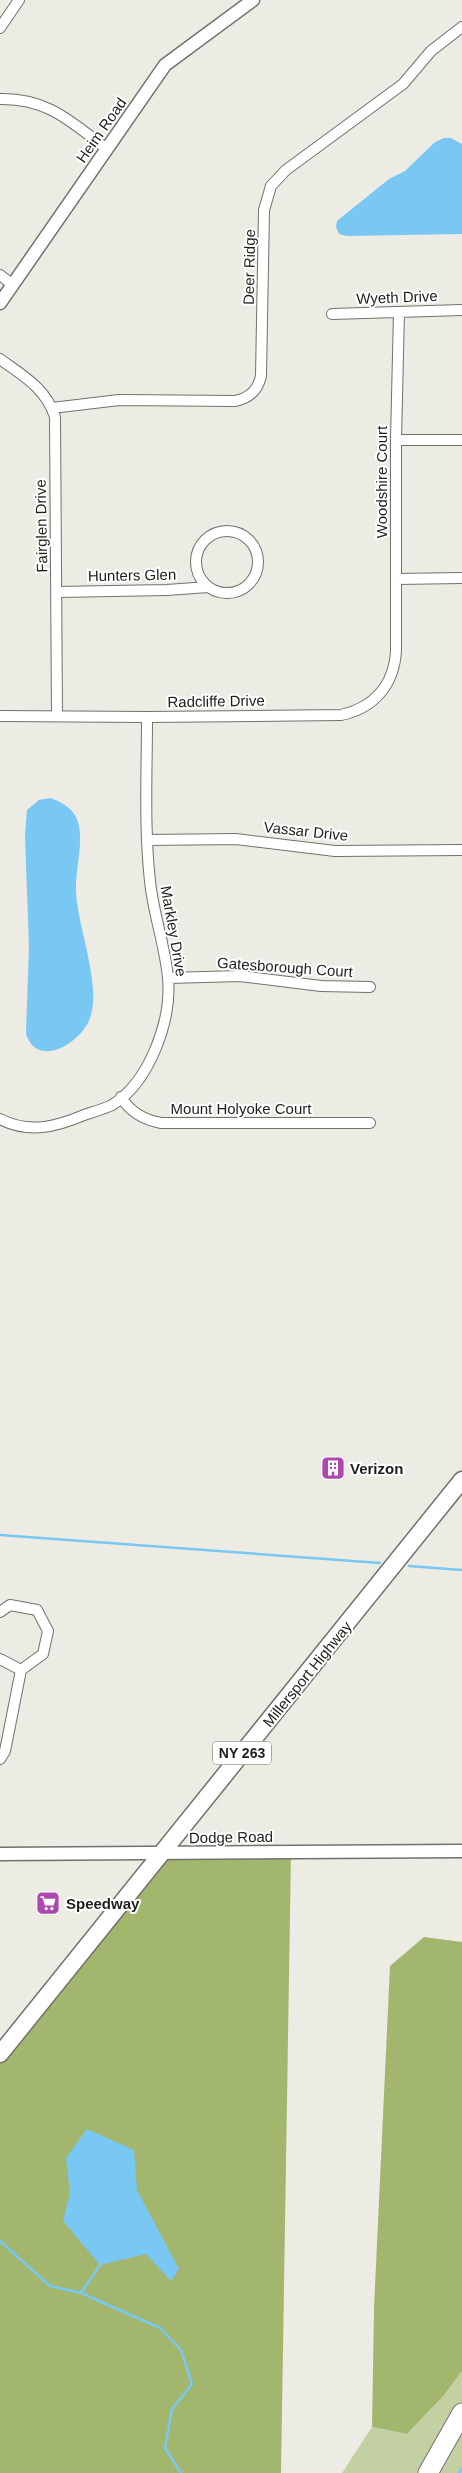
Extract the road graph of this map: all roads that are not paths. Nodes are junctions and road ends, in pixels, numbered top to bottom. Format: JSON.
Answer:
{"nodes":[{"id":1,"x":19,"y":0,"type":"edge"},
{"id":2,"x":253,"y":0,"type":"edge"},
{"id":3,"x":462,"y":27,"type":"edge"},
{"id":4,"x":0,"y":28,"type":"edge"},
{"id":5,"x":0,"y":100,"type":"edge"},
{"id":6,"x":107,"y":149,"type":"junction"},
{"id":7,"x":0,"y":275,"type":"edge"},
{"id":8,"x":13,"y":285,"type":"junction"},
{"id":9,"x":0,"y":303,"type":"edge"},
{"id":10,"x":462,"y":310,"type":"edge"},
{"id":11,"x":399,"y":312,"type":"junction"},
{"id":12,"x":332,"y":314,"type":"dead end"},
{"id":13,"x":0,"y":359,"type":"edge"},
{"id":14,"x":52,"y":408,"type":"junction"},
{"id":15,"x":396,"y":440,"type":"junction"},
{"id":16,"x":462,"y":440,"type":"edge"},
{"id":17,"x":462,"y":578,"type":"edge"},
{"id":18,"x":396,"y":579,"type":"junction"},
{"id":19,"x":208,"y":587,"type":"junction"},
{"id":20,"x":57,"y":592,"type":"junction"},
{"id":21,"x":396,"y":651,"type":"joint"},
{"id":22,"x":0,"y":716,"type":"edge"},
{"id":23,"x":57,"y":716,"type":"junction"},
{"id":24,"x":148,"y":717,"type":"junction"},
{"id":25,"x":147,"y":840,"type":"junction"},
{"id":26,"x":462,"y":850,"type":"edge"},
{"id":27,"x":168,"y":978,"type":"junction"},
{"id":28,"x":370,"y":987,"type":"dead end"},
{"id":29,"x":121,"y":1097,"type":"junction"},
{"id":30,"x":0,"y":1119,"type":"edge"},
{"id":31,"x":370,"y":1123,"type":"dead end"},
{"id":32,"x":462,"y":1480,"type":"edge"},
{"id":33,"x":0,"y":1612,"type":"edge"},
{"id":34,"x":0,"y":1659,"type":"edge"},
{"id":35,"x":20,"y":1670,"type":"junction"},
{"id":36,"x":0,"y":1759,"type":"edge"},
{"id":37,"x":462,"y":1851,"type":"edge"},
{"id":38,"x":0,"y":1854,"type":"edge"},
{"id":39,"x":160,"y":1854,"type":"junction"},
{"id":40,"x":0,"y":2054,"type":"edge"},
{"id":41,"x":462,"y":2413,"type":"edge"},
{"id":42,"x":428,"y":2473,"type":"edge"}],
"edges":[{"from":1,"to":4,"type":"street"},
{"from":2,"to":6,"type":"street","name":"Heim Road"},
{"from":3,"to":14,"type":"street","name":"Deer Ridge"},
{"from":5,"to":6,"type":"street"},
{"from":6,"to":8,"type":"street","name":"Heim Road"},
{"from":7,"to":8,"type":"street"},
{"from":8,"to":9,"type":"street","name":"Heim Road"},
{"from":10,"to":11,"type":"street","name":"Wyeth Drive"},
{"from":11,"to":12,"type":"street","name":"Wyeth Drive"},
{"from":11,"to":15,"type":"street","name":"Woodshire Court"},
{"from":13,"to":14,"type":"street","name":"Fairglen Drive"},
{"from":14,"to":20,"type":"street","name":"Fairglen Drive"},
{"from":15,"to":16,"type":"street"},
{"from":15,"to":18,"type":"street","name":"Woodshire Court"},
{"from":17,"to":18,"type":"street"},
{"from":18,"to":21,"type":"street","name":"Woodshire Court"},
{"from":19,"to":19,"type":"street","name":"Hunters Glen"},
{"from":19,"to":20,"type":"street","name":"Hunters Glen"},
{"from":20,"to":23,"type":"street","name":"Fairglen Drive"},
{"from":21,"to":24,"type":"street","name":"Radcliffe Drive"},
{"from":22,"to":23,"type":"street","name":"Radcliffe Drive"},
{"from":23,"to":24,"type":"street","name":"Radcliffe Drive"},
{"from":24,"to":25,"type":"street","name":"Markley Drive"},
{"from":25,"to":26,"type":"street","name":"Vassar Drive"},
{"from":25,"to":27,"type":"street","name":"Markley Drive"},
{"from":27,"to":28,"type":"street","name":"Gatesborough Court"},
{"from":27,"to":29,"type":"street","name":"Markley Drive"},
{"from":29,"to":30,"type":"street","name":"Markley Drive"},
{"from":29,"to":31,"type":"street","name":"Mount Holyoke Court"},
{"from":32,"to":39,"type":"main road","name":"Millersport Highway","number":"NY 263"},
{"from":33,"to":35,"type":"street"},
{"from":34,"to":35,"type":"street"},
{"from":35,"to":36,"type":"street"},
{"from":37,"to":39,"type":"street","name":"Dodge Road"},
{"from":38,"to":39,"type":"street","name":"Dodge Road"},
{"from":39,"to":40,"type":"main road","name":"Millersport Highway","number":"NY 263"},
{"from":41,"to":42,"type":"highway"}]}
